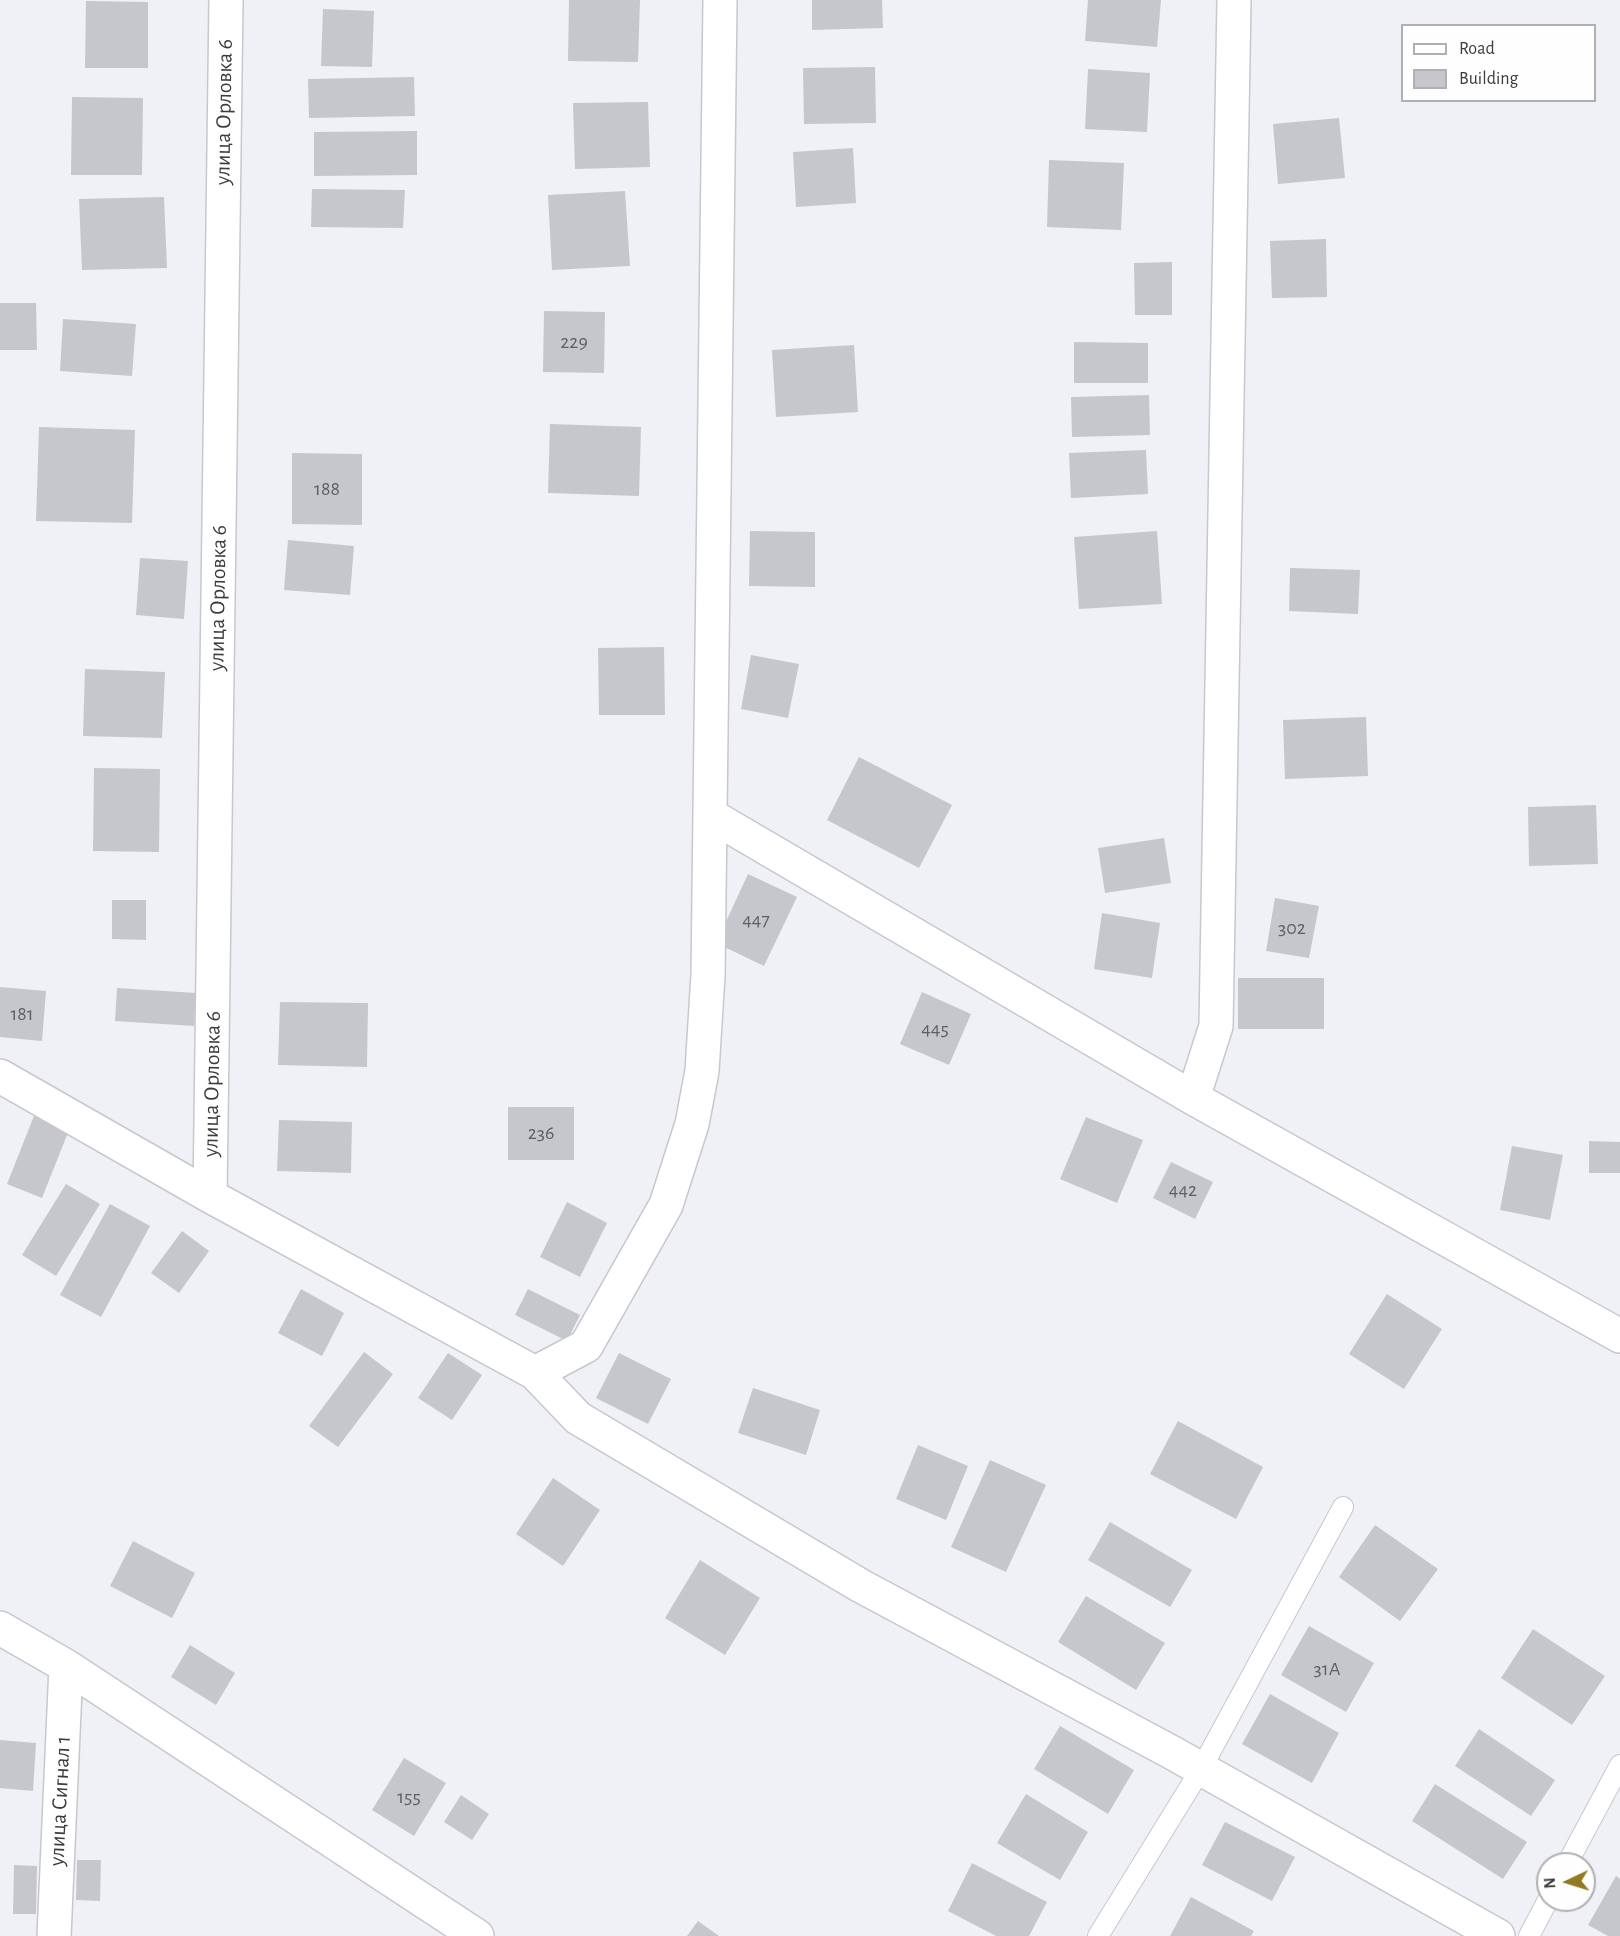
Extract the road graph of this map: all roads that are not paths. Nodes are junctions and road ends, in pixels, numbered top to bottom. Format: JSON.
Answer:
{"nodes":[{"id":1,"x":226,"y":0,"type":"edge"},
{"id":2,"x":720,"y":0,"type":"edge"},
{"id":3,"x":1234,"y":0,"type":"edge"},
{"id":4,"x":710,"y":815,"type":"junction"},
{"id":5,"x":0,"y":1076,"type":"edge"},
{"id":6,"x":1193,"y":1098,"type":"junction"},
{"id":7,"x":210,"y":1196,"type":"junction"},
{"id":8,"x":1620,"y":1336,"type":"edge"},
{"id":9,"x":535,"y":1373,"type":"junction"},
{"id":10,"x":1343,"y":1507,"type":"dead end"},
{"id":11,"x":0,"y":1628,"type":"edge"},
{"id":12,"x":66,"y":1666,"type":"junction"},
{"id":13,"x":1620,"y":1765,"type":"edge"},
{"id":14,"x":1201,"y":1770,"type":"junction"},
{"id":15,"x":1573,"y":1852,"type":"edge"},
{"id":16,"x":1542,"y":1912,"type":"edge"},
{"id":17,"x":54,"y":1936,"type":"edge"},
{"id":18,"x":477,"y":1936,"type":"edge"},
{"id":19,"x":1098,"y":1936,"type":"edge"},
{"id":20,"x":1498,"y":1936,"type":"edge"},
{"id":21,"x":1529,"y":1936,"type":"edge"}],
"edges":[{"from":1,"to":7,"type":"street","name":"улица Орловка 6"},
{"from":2,"to":4,"type":"street"},
{"from":3,"to":6,"type":"street"},
{"from":4,"to":6,"type":"street"},
{"from":4,"to":9,"type":"street"},
{"from":5,"to":7,"type":"street"},
{"from":6,"to":8,"type":"street"},
{"from":7,"to":9,"type":"street"},
{"from":9,"to":14,"type":"street"},
{"from":10,"to":14,"type":"lane"},
{"from":11,"to":12,"type":"street"},
{"from":12,"to":17,"type":"street","name":"улица Сигнал 1"},
{"from":12,"to":18,"type":"street"},
{"from":13,"to":15,"type":"lane"},
{"from":14,"to":19,"type":"lane"},
{"from":14,"to":20,"type":"street"},
{"from":16,"to":21,"type":"lane"}]}
